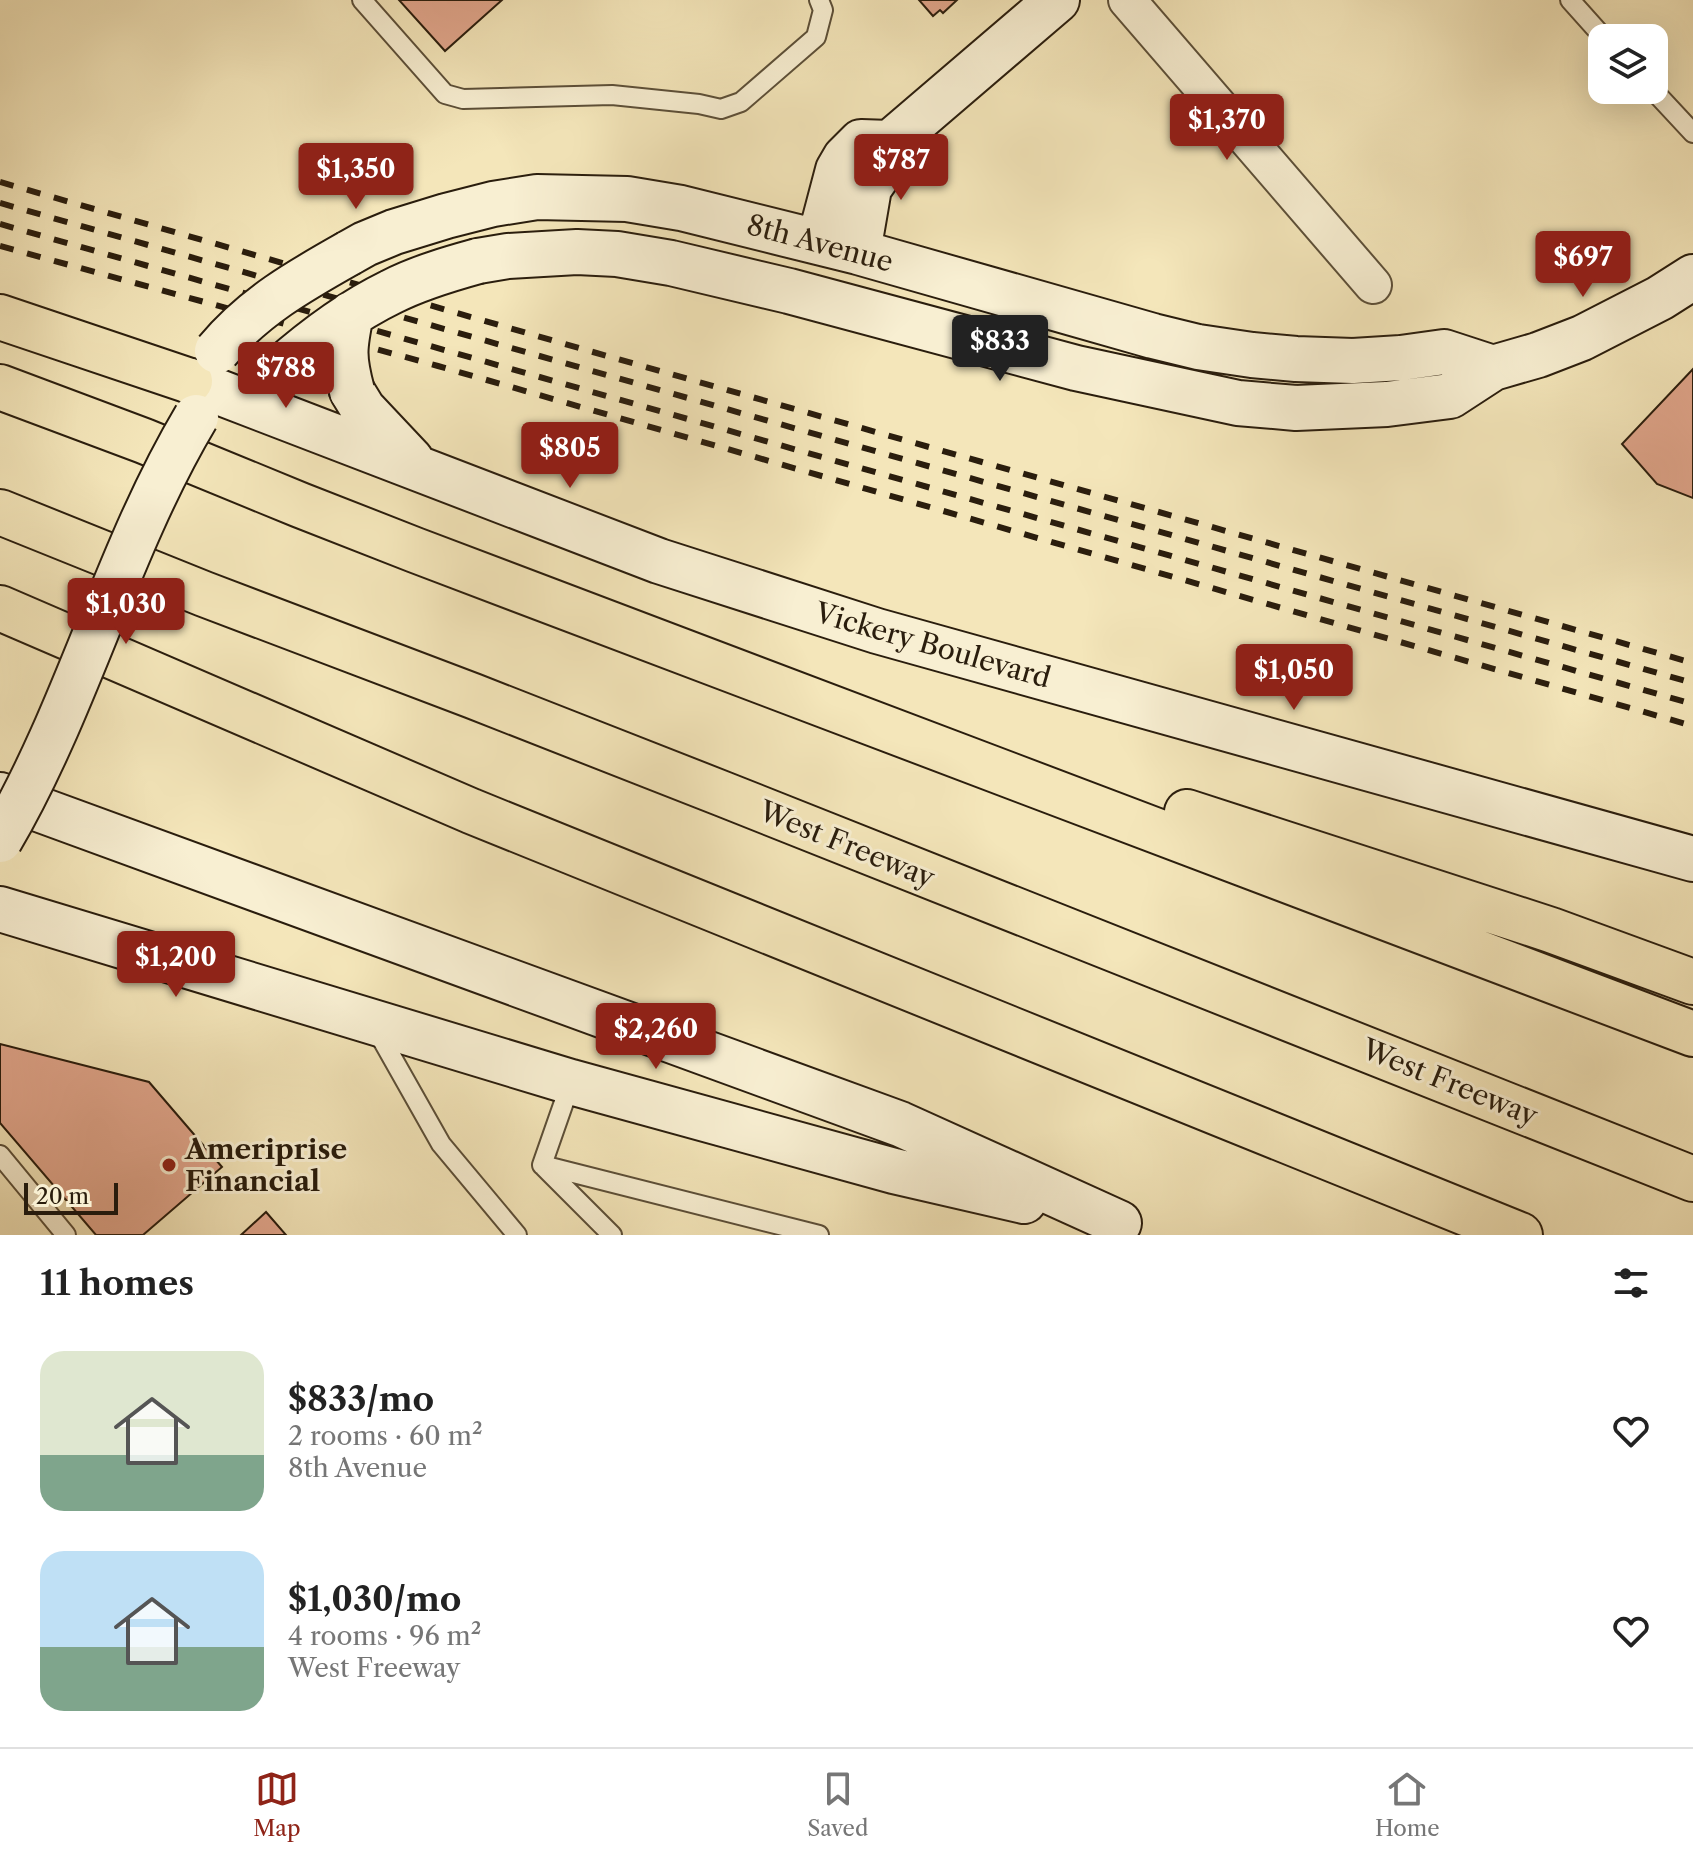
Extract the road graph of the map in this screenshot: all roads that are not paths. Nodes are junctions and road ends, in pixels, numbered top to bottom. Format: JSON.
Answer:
{"nodes":[{"id":1,"x":362,"y":0,"type":"edge"},
{"id":2,"x":819,"y":0,"type":"edge"},
{"id":3,"x":1057,"y":0,"type":"edge"},
{"id":4,"x":1127,"y":0,"type":"edge"},
{"id":5,"x":1570,"y":0,"type":"edge"},
{"id":6,"x":1591,"y":24,"type":"edge"},
{"id":7,"x":1666,"y":104,"type":"edge"},
{"id":8,"x":1693,"y":133,"type":"edge"},
{"id":9,"x":839,"y":247,"type":"junction"},
{"id":10,"x":1693,"y":277,"type":"edge"},
{"id":11,"x":1373,"y":285,"type":"dead end"},
{"id":12,"x":351,"y":314,"type":"junction"},
{"id":13,"x":0,"y":317,"type":"edge"},
{"id":14,"x":1493,"y":368,"type":"junction"},
{"id":15,"x":201,"y":383,"type":"junction"},
{"id":16,"x":0,"y":387,"type":"edge"},
{"id":17,"x":245,"y":402,"type":"junction"},
{"id":18,"x":421,"y":470,"type":"junction"},
{"id":19,"x":0,"y":512,"type":"edge"},
{"id":20,"x":0,"y":608,"type":"edge"},
{"id":21,"x":649,"y":638,"type":"junction"},
{"id":22,"x":0,"y":795,"type":"edge"},
{"id":23,"x":0,"y":840,"type":"edge"},
{"id":24,"x":1693,"y":859,"type":"edge"},
{"id":25,"x":0,"y":909,"type":"edge"},
{"id":26,"x":1693,"y":982,"type":"edge"},
{"id":27,"x":373,"y":1023,"type":"junction"},
{"id":28,"x":1693,"y":1034,"type":"edge"},
{"id":29,"x":571,"y":1082,"type":"junction"},
{"id":30,"x":0,"y":1155,"type":"edge"},
{"id":31,"x":542,"y":1165,"type":"junction"},
{"id":32,"x":1693,"y":1179,"type":"edge"},
{"id":33,"x":1133,"y":1229,"type":"edge"},
{"id":34,"x":66,"y":1235,"type":"edge"},
{"id":35,"x":517,"y":1235,"type":"edge"},
{"id":36,"x":612,"y":1235,"type":"edge"},
{"id":37,"x":819,"y":1235,"type":"edge"},
{"id":38,"x":1520,"y":1235,"type":"edge"}],
"edges":[{"from":1,"to":2,"type":"lane"},
{"from":3,"to":9,"type":"main road"},
{"from":4,"to":11,"type":"street"},
{"from":5,"to":6,"type":"lane"},
{"from":7,"to":8,"type":"lane"},
{"from":9,"to":14,"type":"main road","name":"8th Avenue"},
{"from":9,"to":15,"type":"main road","name":"8th Avenue","bridge":true},
{"from":10,"to":14,"type":"main road","name":"8th Avenue"},
{"from":12,"to":14,"type":"main road","name":"8th Avenue","bridge":true},
{"from":12,"to":17,"type":"main road","name":"8th Avenue","bridge":true},
{"from":12,"to":18,"type":"main road","bridge":true},
{"from":13,"to":15,"type":"highway"},
{"from":15,"to":17,"type":"main road"},
{"from":15,"to":23,"type":"main road","name":"8th Avenue","bridge":true},
{"from":16,"to":21,"type":"highway"},
{"from":17,"to":18,"type":"main road","name":"Vickery Boulevard"},
{"from":18,"to":24,"type":"main road","name":"Vickery Boulevard"},
{"from":19,"to":32,"type":"highway","name":"West Freeway"},
{"from":20,"to":38,"type":"highway"},
{"from":21,"to":26,"type":"highway"},
{"from":21,"to":28,"type":"highway"},
{"from":22,"to":33,"type":"main road"},
{"from":25,"to":27,"type":"main road"},
{"from":27,"to":29,"type":"main road"},
{"from":27,"to":35,"type":"lane"},
{"from":29,"to":31,"type":"lane"},
{"from":29,"to":33,"type":"main road"},
{"from":30,"to":34,"type":"lane"},
{"from":31,"to":36,"type":"lane"},
{"from":31,"to":37,"type":"lane"}]}
